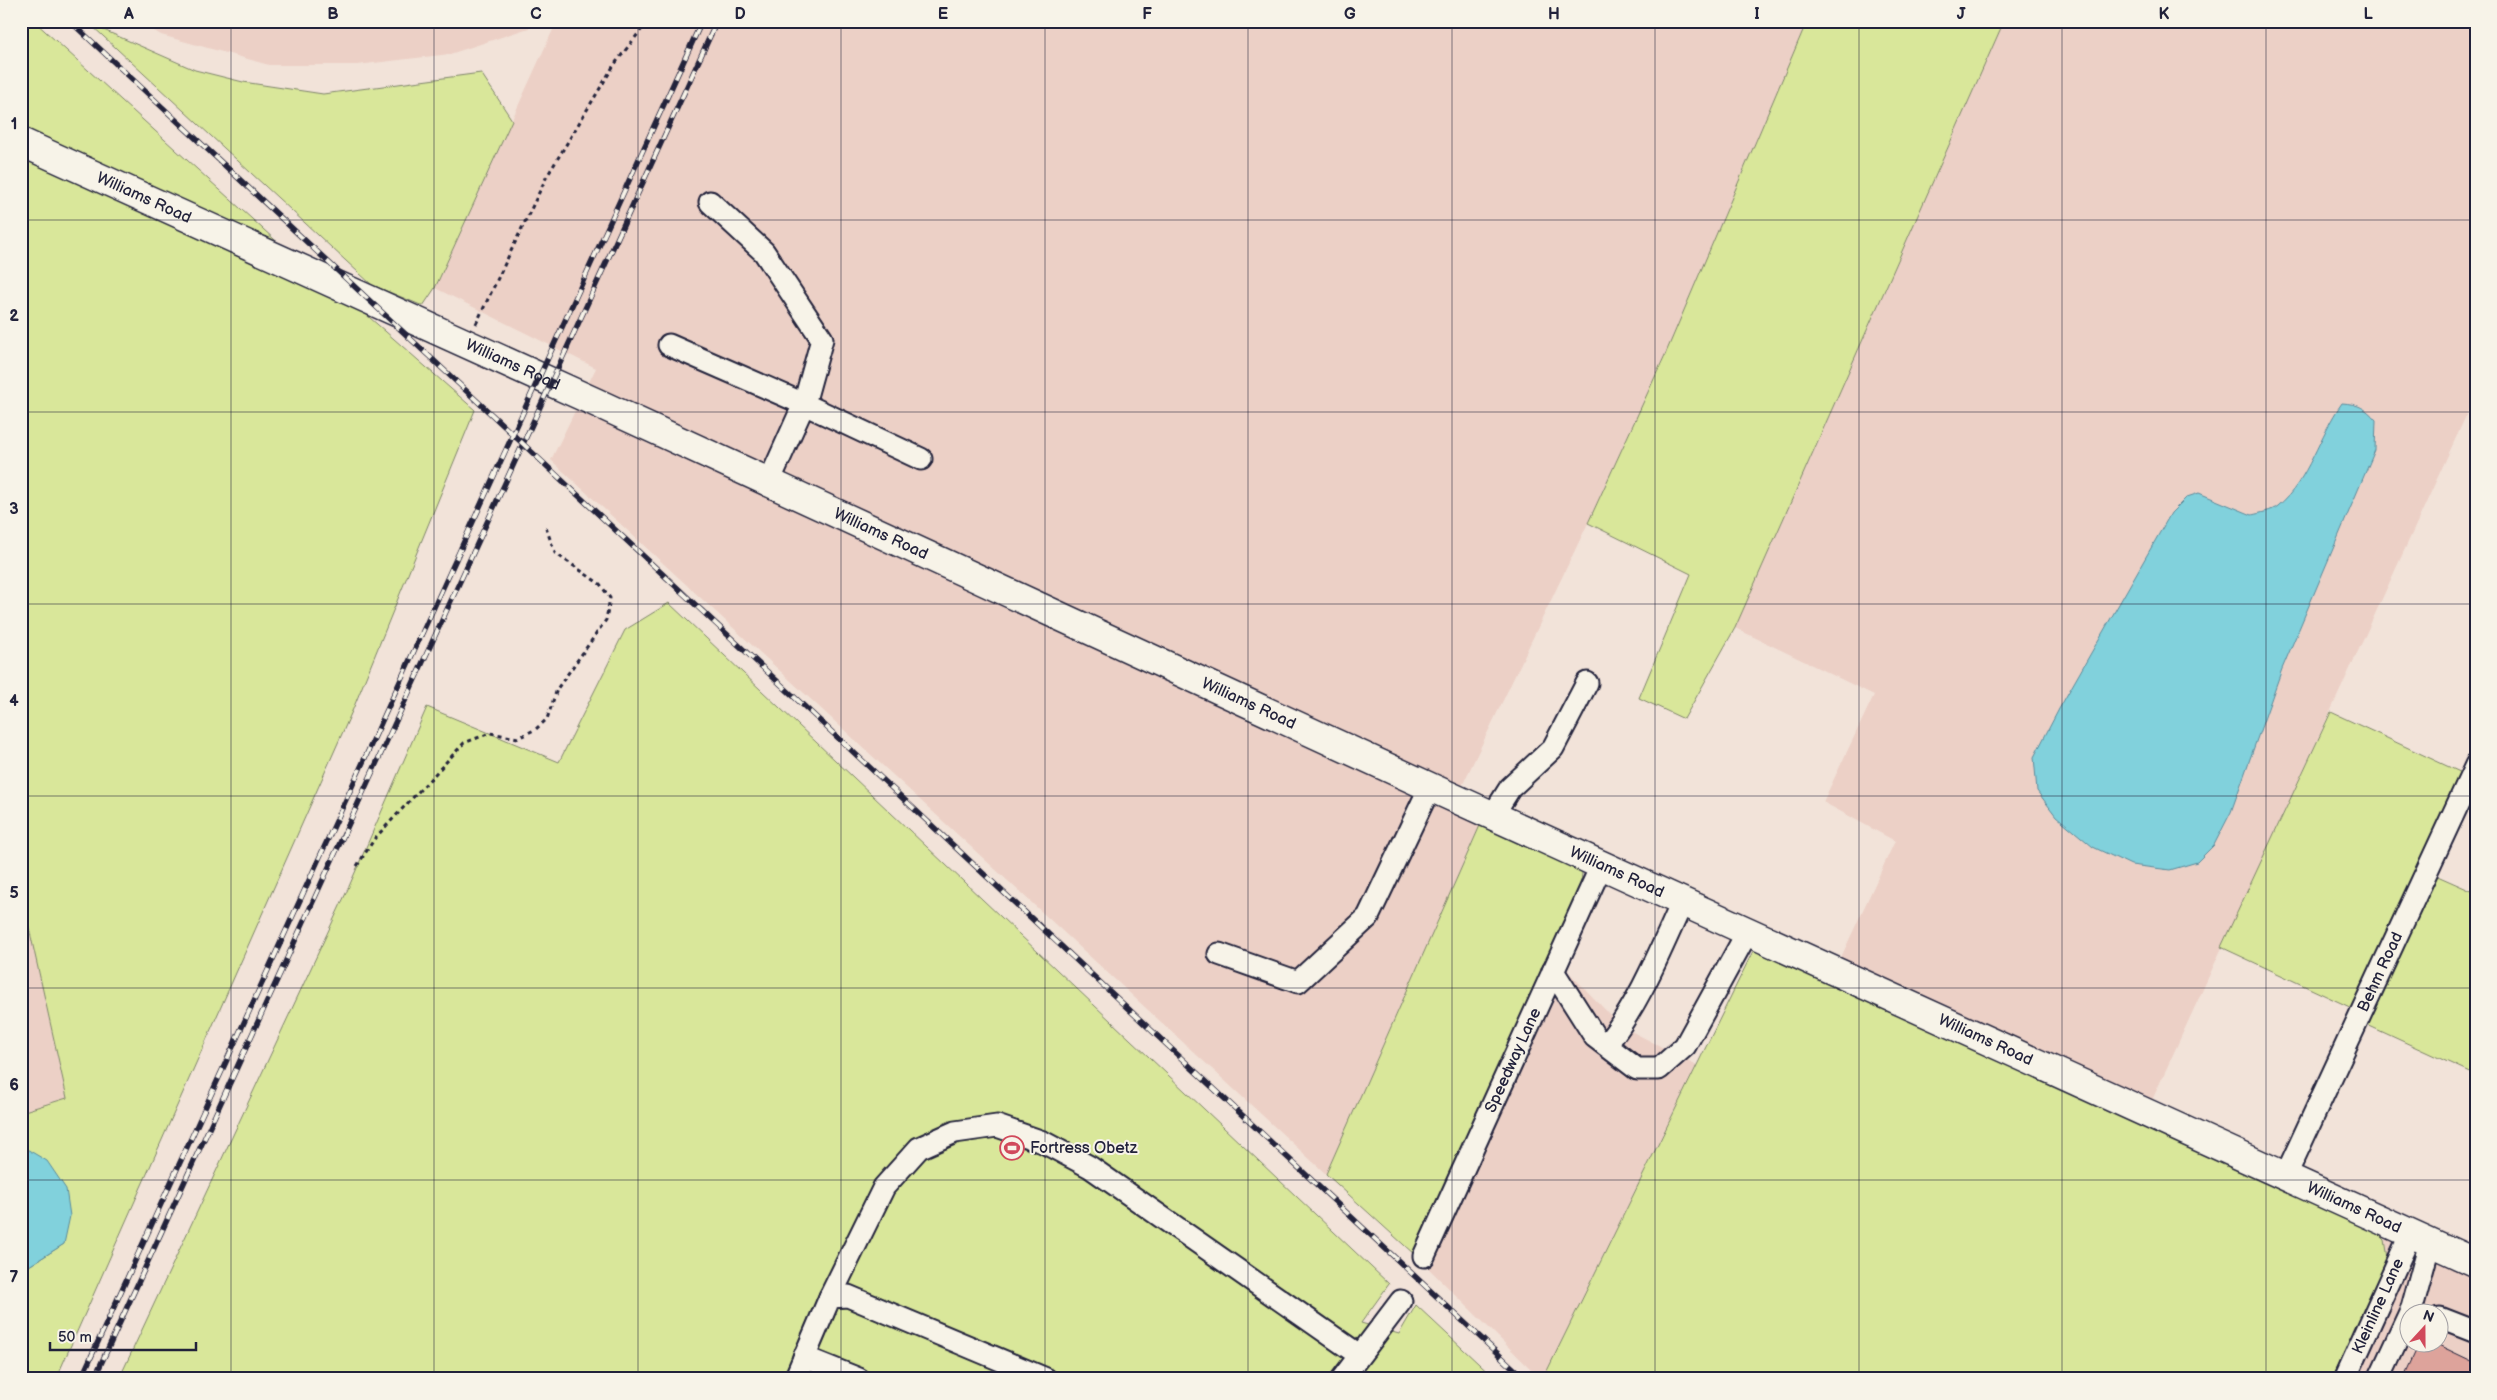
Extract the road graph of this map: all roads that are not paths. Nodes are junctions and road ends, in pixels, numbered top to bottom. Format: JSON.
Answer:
{"nodes":[{"id":1,"x":21,"y":142,"type":"edge"},
{"id":2,"x":710,"y":202,"type":"dead end"},
{"id":3,"x":669,"y":345,"type":"dead end"},
{"id":4,"x":804,"y":404,"type":"junction"},
{"id":5,"x":921,"y":459,"type":"dead end"},
{"id":6,"x":769,"y":482,"type":"junction"},
{"id":7,"x":1587,"y":683,"type":"dead end"},
{"id":8,"x":2476,"y":765,"type":"edge"},
{"id":9,"x":1430,"y":786,"type":"junction"},
{"id":10,"x":1493,"y":815,"type":"junction"},
{"id":11,"x":1602,"y":864,"type":"junction"},
{"id":12,"x":1683,"y":901,"type":"junction"},
{"id":13,"x":1748,"y":931,"type":"junction"},
{"id":14,"x":1219,"y":954,"type":"dead end"},
{"id":15,"x":1553,"y":971,"type":"junction"},
{"id":16,"x":1606,"y":1045,"type":"junction"},
{"id":17,"x":2285,"y":1177,"type":"junction"},
{"id":18,"x":2421,"y":1238,"type":"junction"},
{"id":19,"x":1424,"y":1256,"type":"dead end"},
{"id":20,"x":2476,"y":1263,"type":"edge"},
{"id":21,"x":830,"y":1297,"type":"junction"},
{"id":22,"x":2382,"y":1297,"type":"junction"},
{"id":23,"x":1401,"y":1301,"type":"dead end"},
{"id":24,"x":2418,"y":1302,"type":"edge"},
{"id":25,"x":2400,"y":1304,"type":"edge"},
{"id":26,"x":2450,"y":1322,"type":"edge"},
{"id":27,"x":2476,"y":1332,"type":"edge"},
{"id":28,"x":2400,"y":1342,"type":"edge"},
{"id":29,"x":1359,"y":1355,"type":"junction"},
{"id":30,"x":804,"y":1357,"type":"junction"},
{"id":31,"x":795,"y":1379,"type":"edge"},
{"id":32,"x":859,"y":1379,"type":"edge"},
{"id":33,"x":1046,"y":1379,"type":"edge"},
{"id":34,"x":1342,"y":1379,"type":"edge"},
{"id":35,"x":2345,"y":1379,"type":"edge"},
{"id":36,"x":2379,"y":1379,"type":"edge"}],
"edges":[{"from":1,"to":6,"type":"main road","name":"Williams Road"},
{"from":2,"to":4,"type":"street"},
{"from":3,"to":4,"type":"street"},
{"from":4,"to":5,"type":"street"},
{"from":4,"to":6,"type":"street"},
{"from":6,"to":9,"type":"main road","name":"Williams Road"},
{"from":7,"to":10,"type":"street"},
{"from":8,"to":17,"type":"street","name":"Behm Road"},
{"from":9,"to":10,"type":"main road","name":"Williams Road"},
{"from":9,"to":14,"type":"street"},
{"from":10,"to":11,"type":"main road","name":"Williams Road"},
{"from":11,"to":12,"type":"main road","name":"Williams Road"},
{"from":11,"to":15,"type":"street","name":"Speedway Lane"},
{"from":12,"to":13,"type":"main road","name":"Williams Road"},
{"from":12,"to":16,"type":"street"},
{"from":13,"to":16,"type":"street"},
{"from":13,"to":17,"type":"main road","name":"Williams Road"},
{"from":15,"to":16,"type":"street"},
{"from":15,"to":19,"type":"street","name":"Speedway Lane"},
{"from":17,"to":18,"type":"main road","name":"Williams Road"},
{"from":18,"to":20,"type":"main road","name":"Williams Road"},
{"from":18,"to":22,"type":"street","name":"Kleinline Lane"},
{"from":18,"to":24,"type":"street"},
{"from":21,"to":29,"type":"street"},
{"from":21,"to":30,"type":"street"},
{"from":21,"to":33,"type":"street"},
{"from":22,"to":25,"type":"street"},
{"from":22,"to":35,"type":"street","name":"Kleinline Lane"},
{"from":23,"to":29,"type":"street"},
{"from":26,"to":27,"type":"street"},
{"from":28,"to":36,"type":"street"},
{"from":29,"to":34,"type":"street"},
{"from":30,"to":31,"type":"street"},
{"from":30,"to":32,"type":"street"}]}
